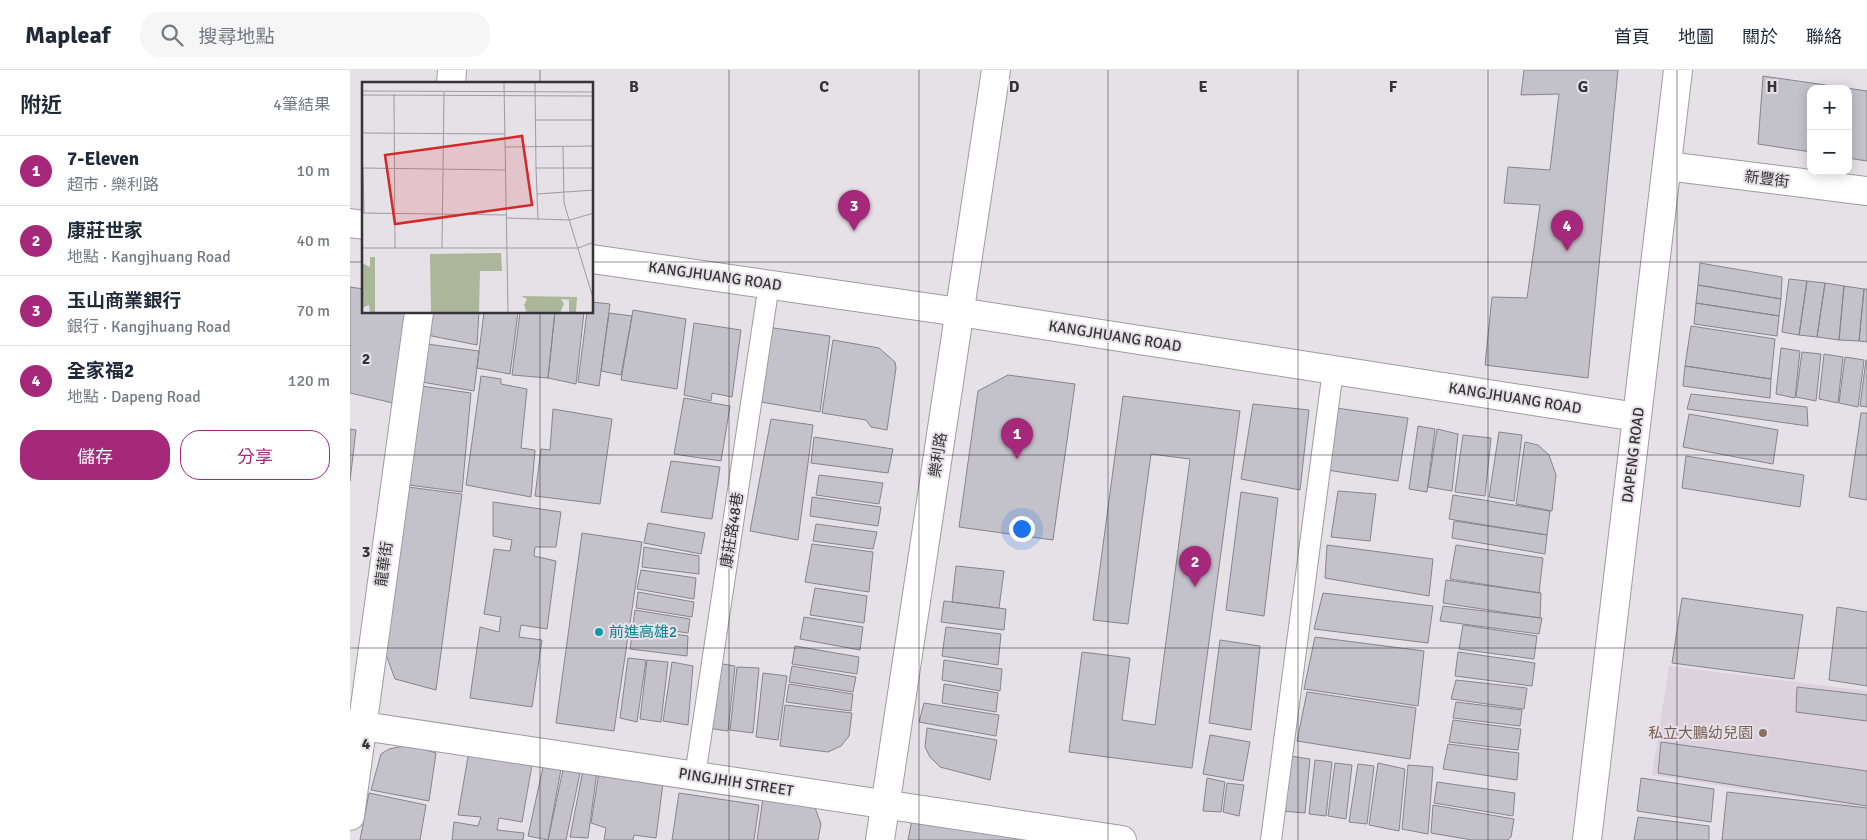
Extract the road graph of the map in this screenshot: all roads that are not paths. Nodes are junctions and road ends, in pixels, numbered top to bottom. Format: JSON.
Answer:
{"nodes":[{"id":1,"x":996,"y":70,"type":"edge"},
{"id":2,"x":1678,"y":70,"type":"edge"},
{"id":3,"x":1667,"y":166,"type":"junction"},
{"id":4,"x":1867,"y":191,"type":"edge"},
{"id":5,"x":594,"y":259,"type":"edge"},
{"id":6,"x":769,"y":284,"type":"junction"},
{"id":7,"x":960,"y":312,"type":"junction"},
{"id":8,"x":419,"y":314,"type":"edge"},
{"id":9,"x":1333,"y":370,"type":"junction"},
{"id":10,"x":1638,"y":417,"type":"junction"},
{"id":11,"x":356,"y":725,"type":"edge"},
{"id":12,"x":694,"y":776,"type":"junction"},
{"id":13,"x":886,"y":804,"type":"junction"},
{"id":14,"x":350,"y":816,"type":"edge"},
{"id":15,"x":880,"y":840,"type":"edge"},
{"id":16,"x":1122,"y":840,"type":"edge"},
{"id":17,"x":1271,"y":840,"type":"edge"},
{"id":18,"x":1588,"y":840,"type":"edge"}],
"edges":[{"from":1,"to":7,"type":"street","name":"樂利路"},
{"from":2,"to":3,"type":"street","name":"DAPENG ROAD"},
{"from":3,"to":4,"type":"street","name":"新豐街"},
{"from":3,"to":10,"type":"street","name":"DAPENG ROAD"},
{"from":5,"to":6,"type":"street","name":"KANGJHUANG ROAD"},
{"from":6,"to":7,"type":"street","name":"KANGJHUANG ROAD"},
{"from":6,"to":12,"type":"lane","name":"康莊路48巷"},
{"from":7,"to":9,"type":"street","name":"KANGJHUANG ROAD"},
{"from":7,"to":13,"type":"street","name":"樂利路"},
{"from":8,"to":11,"type":"street","name":"龍華街"},
{"from":9,"to":10,"type":"street","name":"KANGJHUANG ROAD"},
{"from":9,"to":17,"type":"lane"},
{"from":10,"to":18,"type":"street","name":"DAPENG ROAD"},
{"from":11,"to":12,"type":"street","name":"PINGJHIH STREET"},
{"from":11,"to":14,"type":"street","name":"龍華街"},
{"from":12,"to":13,"type":"street","name":"PINGJHIH STREET"},
{"from":13,"to":15,"type":"street","name":"樂利路"},
{"from":13,"to":16,"type":"street","name":"PINGJHIH STREET"}]}
